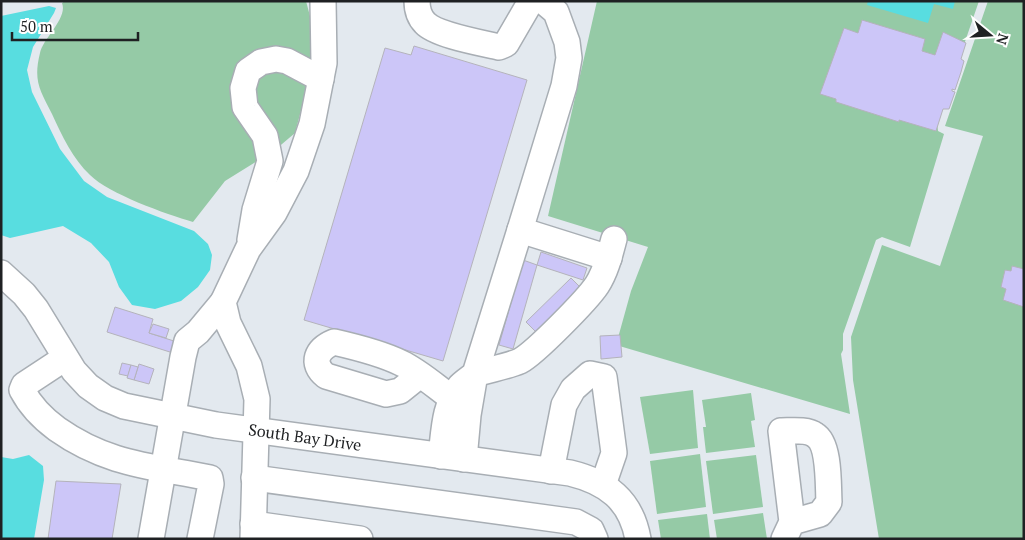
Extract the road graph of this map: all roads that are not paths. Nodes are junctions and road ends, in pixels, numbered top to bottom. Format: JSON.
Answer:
{"nodes":[{"id":1,"x":323,"y":1,"type":"edge"},
{"id":2,"x":417,"y":1,"type":"edge"},
{"id":3,"x":531,"y":1,"type":"edge"},
{"id":4,"x":543,"y":1,"type":"edge"},
{"id":5,"x":320,"y":79,"type":"junction"},
{"id":6,"x":520,"y":230,"type":"junction"},
{"id":7,"x":248,"y":249,"type":"junction"},
{"id":8,"x":1,"y":273,"type":"edge"},
{"id":9,"x":223,"y":302,"type":"junction"},
{"id":10,"x":65,"y":358,"type":"junction"},
{"id":11,"x":476,"y":374,"type":"junction"},
{"id":12,"x":420,"y":375,"type":"dead end"},
{"id":13,"x":453,"y":399,"type":"junction"},
{"id":14,"x":174,"y":416,"type":"junction"},
{"id":15,"x":257,"y":429,"type":"junction"},
{"id":16,"x":453,"y":457,"type":"junction"},
{"id":17,"x":165,"y":470,"type":"junction"},
{"id":18,"x":551,"y":471,"type":"junction"},
{"id":19,"x":254,"y":478,"type":"junction"},
{"id":20,"x":604,"y":485,"type":"junction"},
{"id":21,"x":253,"y":531,"type":"edge"},
{"id":22,"x":151,"y":539,"type":"edge"},
{"id":23,"x":200,"y":539,"type":"edge"},
{"id":24,"x":360,"y":539,"type":"edge"},
{"id":25,"x":595,"y":539,"type":"edge"},
{"id":26,"x":638,"y":539,"type":"edge"}],
"edges":[{"from":1,"to":5,"type":"street"},
{"from":2,"to":3,"type":"street"},
{"from":4,"to":6,"type":"street"},
{"from":5,"to":7,"type":"street"},
{"from":5,"to":7,"type":"street"},
{"from":6,"to":11,"type":"street"},
{"from":6,"to":11,"type":"street"},
{"from":7,"to":9,"type":"street"},
{"from":8,"to":10,"type":"street","name":"South Bay Drive"},
{"from":9,"to":14,"type":"street"},
{"from":9,"to":15,"type":"street"},
{"from":10,"to":14,"type":"street","name":"South Bay Drive"},
{"from":10,"to":17,"type":"street"},
{"from":11,"to":13,"type":"street"},
{"from":11,"to":16,"type":"street"},
{"from":12,"to":13,"type":"street"},
{"from":13,"to":16,"type":"street"},
{"from":14,"to":15,"type":"street","name":"South Bay Drive"},
{"from":14,"to":17,"type":"street"},
{"from":15,"to":16,"type":"street","name":"South Bay Drive"},
{"from":15,"to":19,"type":"street"},
{"from":16,"to":18,"type":"street","name":"South Bay Drive"},
{"from":17,"to":22,"type":"street"},
{"from":17,"to":23,"type":"street"},
{"from":18,"to":20,"type":"street","name":"South Bay Drive"},
{"from":18,"to":20,"type":"street"},
{"from":19,"to":21,"type":"street"},
{"from":19,"to":25,"type":"street"},
{"from":20,"to":26,"type":"street","name":"South Bay Drive"},
{"from":21,"to":24,"type":"street"}]}
